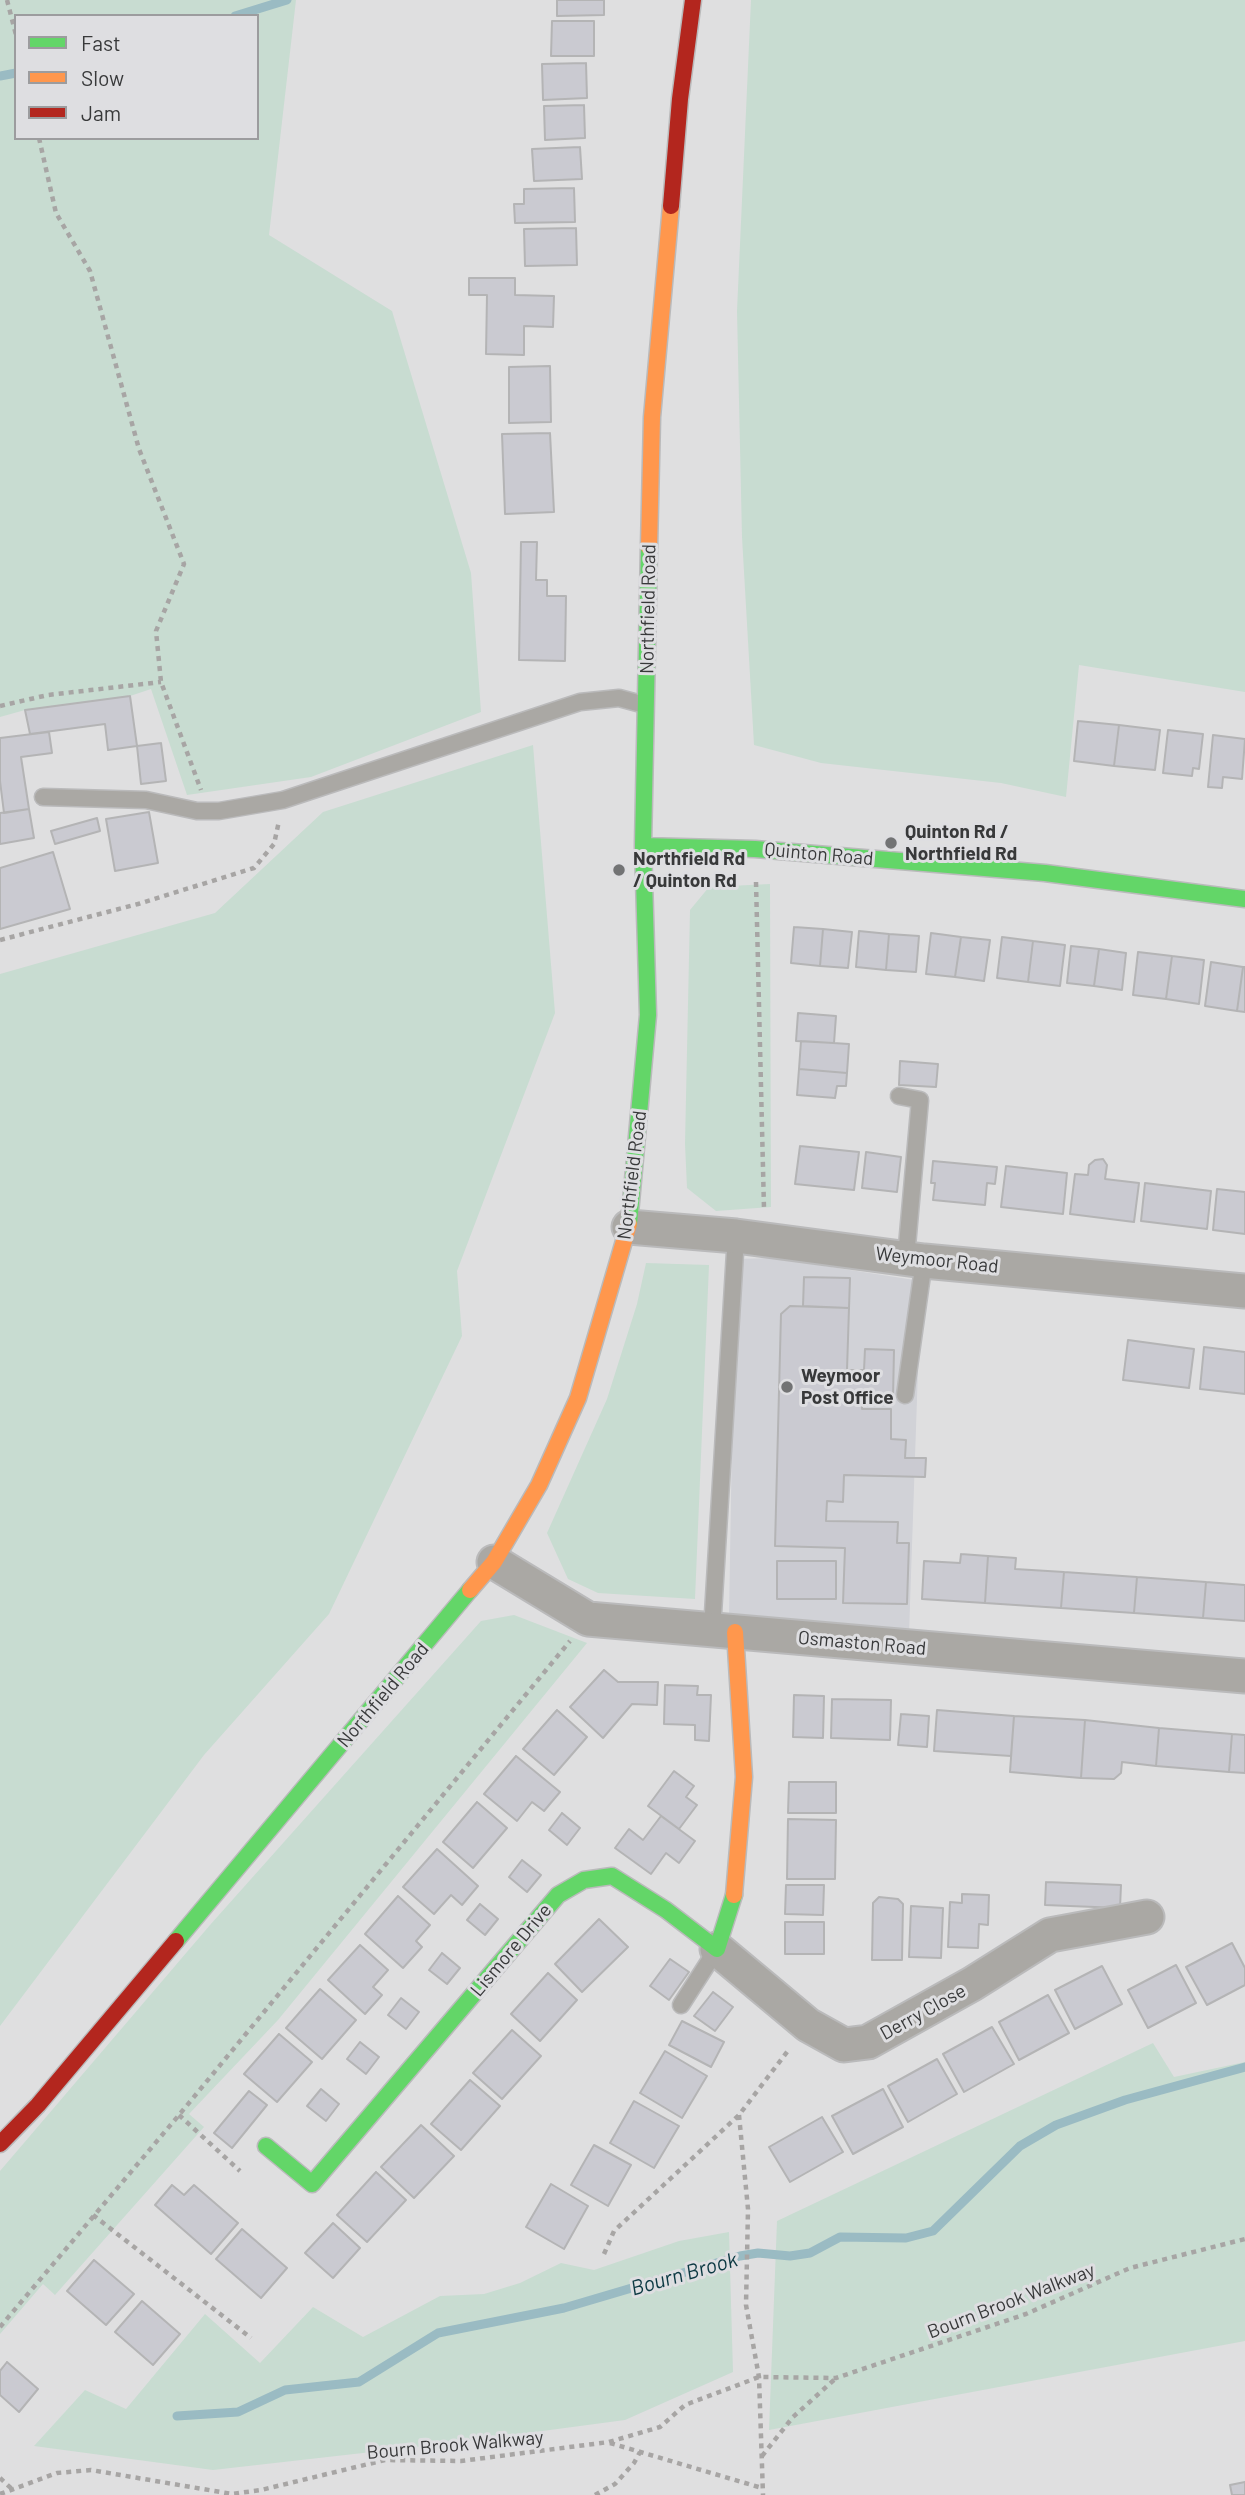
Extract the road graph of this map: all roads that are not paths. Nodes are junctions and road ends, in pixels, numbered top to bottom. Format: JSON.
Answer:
{"nodes":[{"id":1,"x":693,"y":0,"type":"edge"},
{"id":2,"x":645,"y":705,"type":"junction"},
{"id":3,"x":43,"y":797,"type":"dead end"},
{"id":4,"x":643,"y":846,"type":"junction"},
{"id":5,"x":1245,"y":899,"type":"edge"},
{"id":6,"x":899,"y":1096,"type":"dead end"},
{"id":7,"x":629,"y":1227,"type":"junction"},
{"id":8,"x":750,"y":1238,"type":"junction"},
{"id":9,"x":915,"y":1259,"type":"junction"},
{"id":10,"x":1245,"y":1291,"type":"edge"},
{"id":11,"x":905,"y":1395,"type":"dead end"},
{"id":12,"x":494,"y":1562,"type":"junction"},
{"id":13,"x":723,"y":1631,"type":"junction"},
{"id":14,"x":1245,"y":1676,"type":"edge"},
{"id":15,"x":1147,"y":1917,"type":"dead end"},
{"id":16,"x":716,"y":1949,"type":"junction"},
{"id":17,"x":681,"y":2005,"type":"dead end"},
{"id":18,"x":0,"y":2144,"type":"edge"},
{"id":19,"x":266,"y":2146,"type":"road end"}],
"edges":[{"from":1,"to":2,"type":"street","name":"Northfield Road"},
{"from":2,"to":3,"type":"lane"},
{"from":2,"to":4,"type":"street","name":"Northfield Road"},
{"from":4,"to":5,"type":"street","name":"Quinton Road"},
{"from":4,"to":7,"type":"street","name":"Northfield Road"},
{"from":6,"to":9,"type":"lane"},
{"from":7,"to":8,"type":"street","name":"Weymoor Road"},
{"from":7,"to":12,"type":"street","name":"Northfield Road"},
{"from":8,"to":9,"type":"street","name":"Weymoor Road"},
{"from":8,"to":13,"type":"lane"},
{"from":9,"to":10,"type":"street","name":"Weymoor Road"},
{"from":9,"to":11,"type":"lane"},
{"from":12,"to":13,"type":"street","name":"Osmaston Road"},
{"from":12,"to":18,"type":"street","name":"Northfield Road"},
{"from":13,"to":14,"type":"street","name":"Osmaston Road"},
{"from":13,"to":16,"type":"street"},
{"from":15,"to":16,"type":"street","name":"Derry Close"},
{"from":16,"to":17,"type":"lane"},
{"from":16,"to":19,"type":"street","name":"Lismore Drive"}]}
